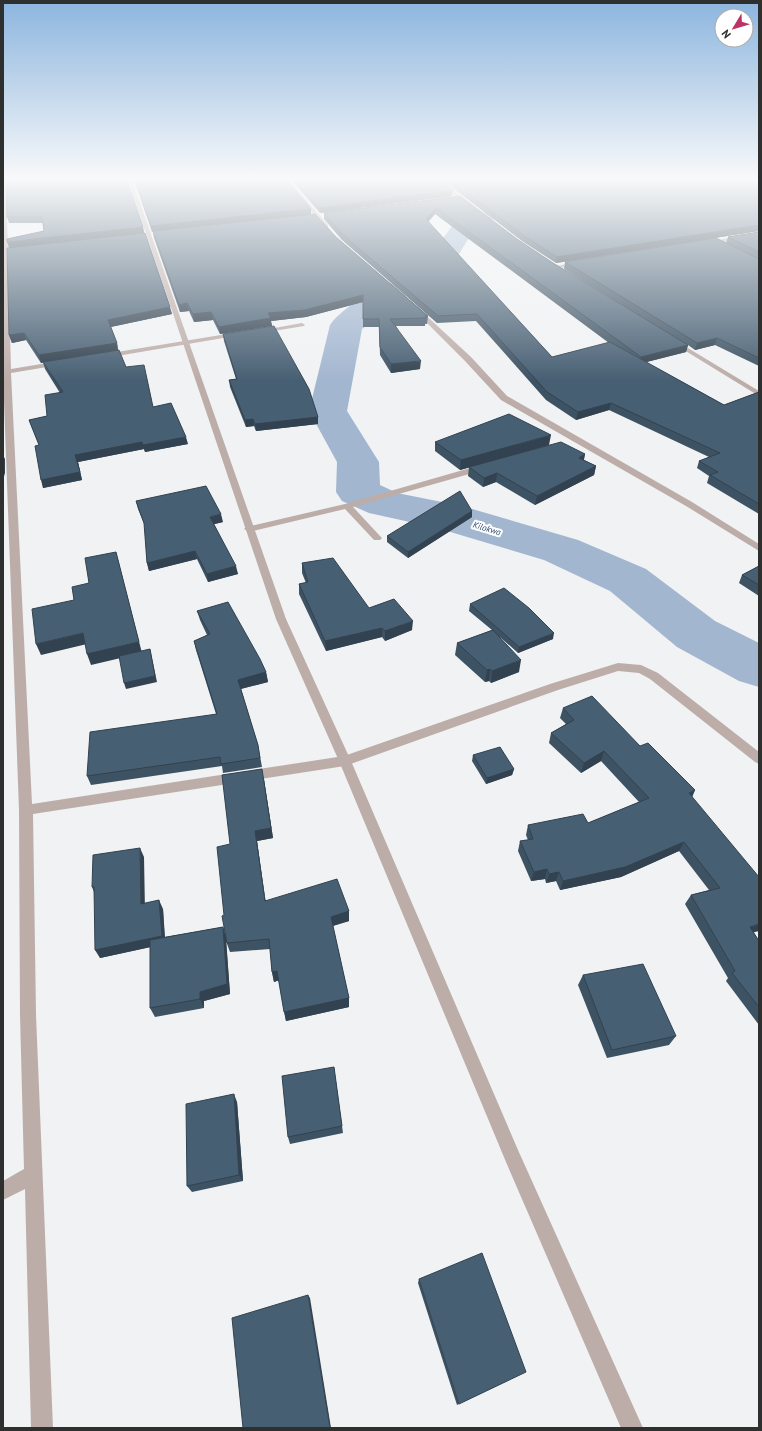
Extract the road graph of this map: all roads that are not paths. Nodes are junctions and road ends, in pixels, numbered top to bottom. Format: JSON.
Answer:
{"nodes":[{"id":1,"x":153,"y":247,"type":"edge"},
{"id":2,"x":7,"y":251,"type":"edge"},
{"id":3,"x":585,"y":262,"type":"edge"},
{"id":4,"x":562,"y":272,"type":"edge"},
{"id":5,"x":412,"y":305,"type":"edge"},
{"id":6,"x":302,"y":325,"type":"dead end"},
{"id":7,"x":255,"y":332,"type":"edge"},
{"id":8,"x":247,"y":333,"type":"edge"},
{"id":9,"x":668,"y":338,"type":"edge"},
{"id":10,"x":185,"y":342,"type":"junction"},
{"id":11,"x":100,"y":356,"type":"edge"},
{"id":12,"x":69,"y":362,"type":"edge"},
{"id":13,"x":5,"y":372,"type":"edge"},
{"id":14,"x":758,"y":392,"type":"edge"},
{"id":15,"x":578,"y":440,"type":"junction"},
{"id":16,"x":563,"y":444,"type":"edge"},
{"id":17,"x":495,"y":464,"type":"edge"},
{"id":18,"x":347,"y":506,"type":"junction"},
{"id":19,"x":249,"y":529,"type":"junction"},
{"id":20,"x":377,"y":538,"type":"dead end"},
{"id":21,"x":759,"y":548,"type":"edge"},
{"id":22,"x":759,"y":759,"type":"edge"},
{"id":23,"x":345,"y":761,"type":"junction"},
{"id":24,"x":26,"y":810,"type":"junction"},
{"id":25,"x":33,"y":1174,"type":"junction"},
{"id":26,"x":3,"y":1191,"type":"edge"},
{"id":27,"x":42,"y":1428,"type":"edge"},
{"id":28,"x":632,"y":1428,"type":"edge"}],
"edges":[{"from":1,"to":10,"type":"street"},
{"from":2,"to":13,"type":"street"},
{"from":3,"to":4,"type":"street"},
{"from":5,"to":15,"type":"street"},
{"from":6,"to":7,"type":"street"},
{"from":8,"to":10,"type":"street"},
{"from":9,"to":14,"type":"street"},
{"from":10,"to":11,"type":"street"},
{"from":10,"to":19,"type":"street"},
{"from":12,"to":13,"type":"street"},
{"from":13,"to":24,"type":"street"},
{"from":15,"to":16,"type":"street"},
{"from":15,"to":21,"type":"street"},
{"from":17,"to":18,"type":"street"},
{"from":18,"to":19,"type":"street"},
{"from":18,"to":20,"type":"street"},
{"from":19,"to":23,"type":"street"},
{"from":22,"to":23,"type":"street"},
{"from":23,"to":24,"type":"street"},
{"from":23,"to":28,"type":"street"},
{"from":24,"to":25,"type":"street"},
{"from":25,"to":26,"type":"street"},
{"from":25,"to":27,"type":"street"}]}
